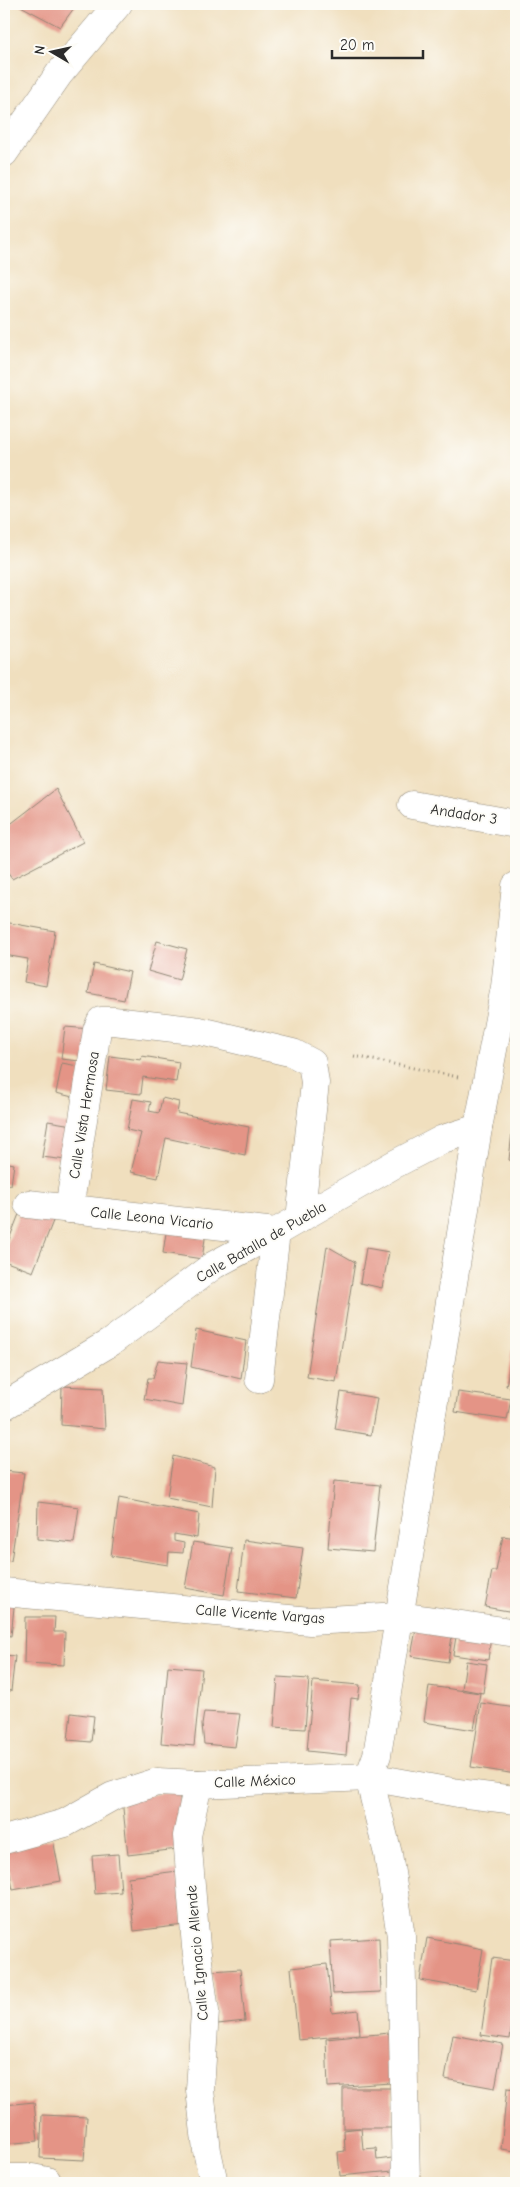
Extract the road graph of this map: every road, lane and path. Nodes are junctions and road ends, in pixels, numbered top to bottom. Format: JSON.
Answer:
{"nodes":[{"id":1,"x":118,"y":4,"type":"edge"},
{"id":2,"x":4,"y":153,"type":"edge"},
{"id":3,"x":412,"y":805,"type":"dead end"},
{"id":4,"x":516,"y":824,"type":"edge"},
{"id":5,"x":516,"y":886,"type":"edge"},
{"id":6,"x":510,"y":988,"type":"edge"},
{"id":7,"x":354,"y":1056,"type":"dead end"},
{"id":8,"x":486,"y":1082,"type":"junction"},
{"id":9,"x":478,"y":1128,"type":"junction"},
{"id":10,"x":28,"y":1204,"type":"dead end"},
{"id":11,"x":69,"y":1209,"type":"junction"},
{"id":12,"x":300,"y":1219,"type":"junction"},
{"id":13,"x":276,"y":1232,"type":"junction"},
{"id":14,"x":259,"y":1379,"type":"dead end"},
{"id":15,"x":4,"y":1406,"type":"edge"},
{"id":16,"x":4,"y":1592,"type":"edge"},
{"id":17,"x":400,"y":1616,"type":"junction"},
{"id":18,"x":516,"y":1633,"type":"edge"},
{"id":19,"x":369,"y":1777,"type":"junction"},
{"id":20,"x":198,"y":1784,"type":"junction"},
{"id":21,"x":516,"y":1800,"type":"edge"},
{"id":22,"x":4,"y":1840,"type":"edge"},
{"id":23,"x":4,"y":2178,"type":"edge"},
{"id":24,"x":47,"y":2183,"type":"edge"},
{"id":25,"x":214,"y":2183,"type":"edge"},
{"id":26,"x":406,"y":2183,"type":"edge"}],
"edges":[{"from":1,"to":2,"type":"street"},
{"from":3,"to":4,"type":"street","name":"Andador 3"},
{"from":5,"to":6,"type":"street"},
{"from":6,"to":8,"type":"street"},
{"from":7,"to":8,"type":"path"},
{"from":8,"to":9,"type":"street"},
{"from":9,"to":12,"type":"street","name":"Calle Batalla de Puebla"},
{"from":9,"to":17,"type":"street"},
{"from":10,"to":11,"type":"street","name":"Calle Leona Vicario"},
{"from":11,"to":12,"type":"street","name":"Calle Vista Hermosa"},
{"from":11,"to":13,"type":"street","name":"Calle Leona Vicario"},
{"from":12,"to":13,"type":"street","name":"Calle Batalla de Puebla"},
{"from":13,"to":14,"type":"street"},
{"from":13,"to":15,"type":"street","name":"Calle Batalla de Puebla"},
{"from":16,"to":17,"type":"street","name":"Calle Vicente Vargas"},
{"from":17,"to":18,"type":"street","name":"Calle Vicente Vargas"},
{"from":17,"to":19,"type":"street"},
{"from":19,"to":20,"type":"street","name":"Calle México"},
{"from":19,"to":21,"type":"street","name":"Calle México"},
{"from":19,"to":26,"type":"street"},
{"from":20,"to":22,"type":"street","name":"Calle México"},
{"from":20,"to":25,"type":"street","name":"Calle Ignacio Allende"},
{"from":23,"to":24,"type":"street"}]}
